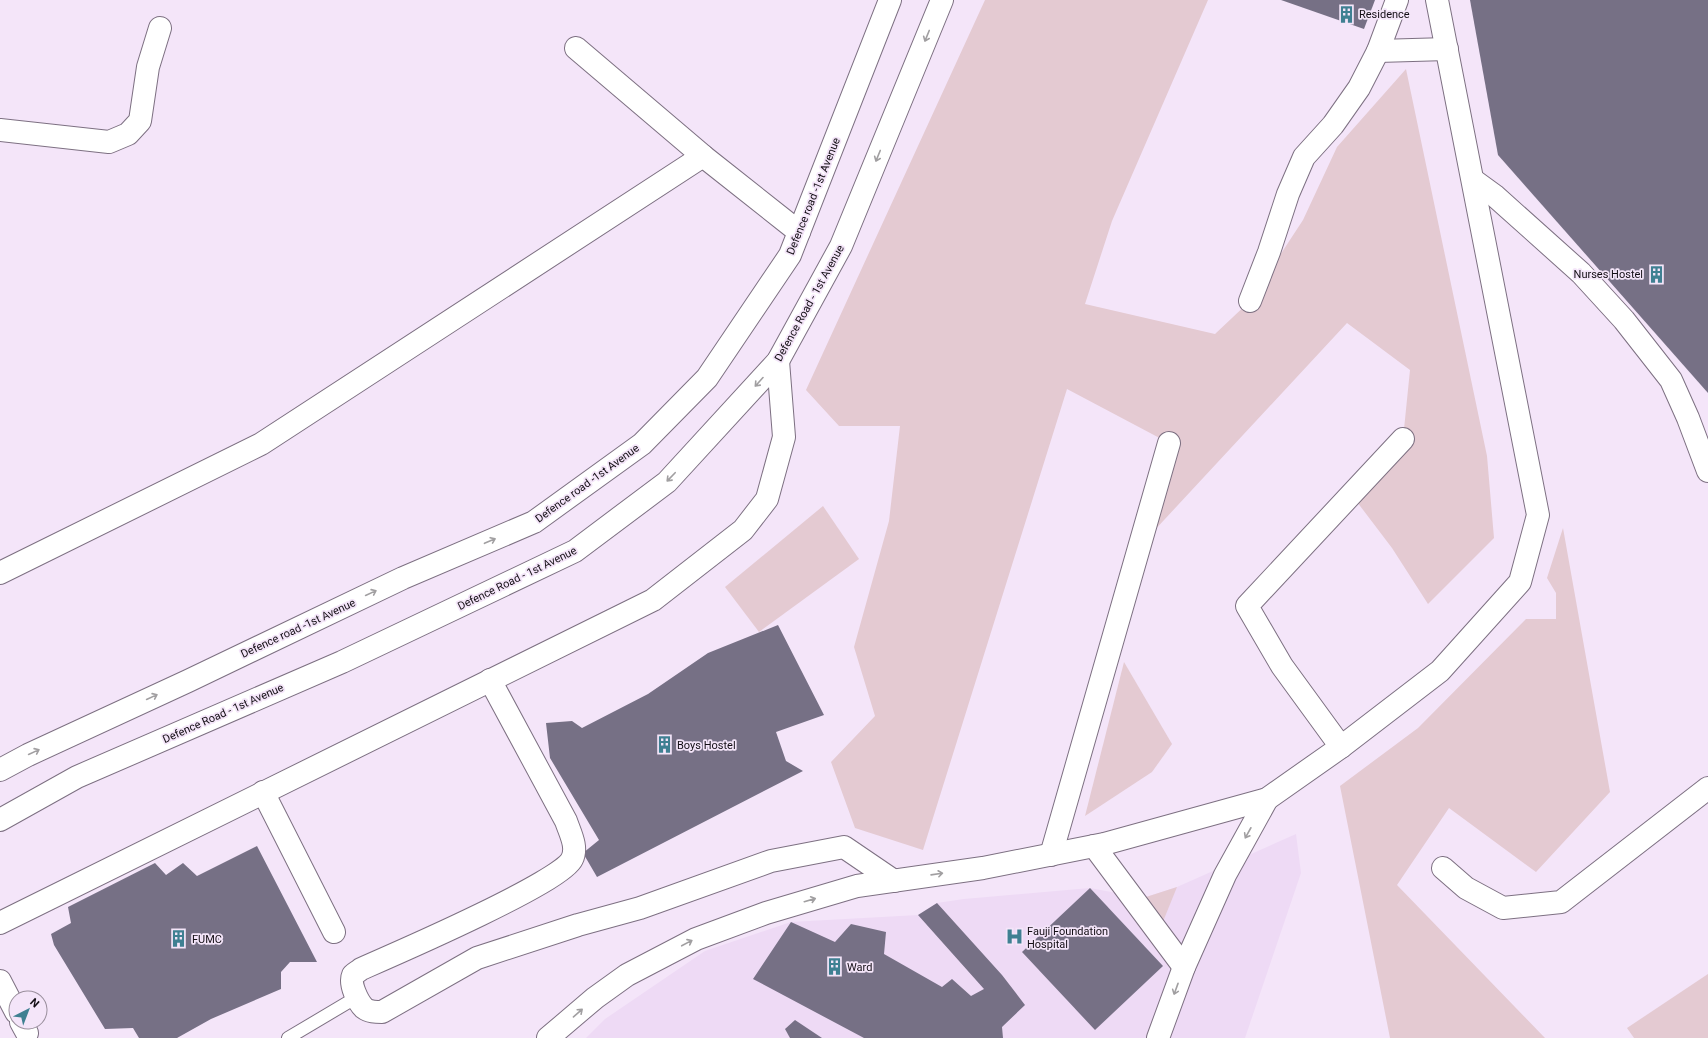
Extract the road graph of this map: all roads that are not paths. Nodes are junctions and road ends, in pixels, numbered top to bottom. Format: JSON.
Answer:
{"nodes":[{"id":1,"x":890,"y":0,"type":"edge"},
{"id":2,"x":942,"y":0,"type":"edge"},
{"id":3,"x":1397,"y":0,"type":"edge"},
{"id":4,"x":1437,"y":0,"type":"edge"},
{"id":5,"x":160,"y":28,"type":"dead end"},
{"id":6,"x":576,"y":48,"type":"dead end"},
{"id":7,"x":1447,"y":49,"type":"junction"},
{"id":8,"x":1378,"y":51,"type":"junction"},
{"id":9,"x":0,"y":130,"type":"edge"},
{"id":10,"x":703,"y":156,"type":"junction"},
{"id":11,"x":1473,"y":180,"type":"junction"},
{"id":12,"x":800,"y":232,"type":"junction"},
{"id":13,"x":1250,"y":301,"type":"dead end"},
{"id":14,"x":778,"y":361,"type":"junction"},
{"id":15,"x":1403,"y":439,"type":"dead end"},
{"id":16,"x":1169,"y":443,"type":"dead end"},
{"id":17,"x":1708,"y":470,"type":"edge"},
{"id":18,"x":0,"y":573,"type":"edge"},
{"id":19,"x":490,"y":680,"type":"junction"},
{"id":20,"x":1341,"y":746,"type":"junction"},
{"id":21,"x":0,"y":770,"type":"edge"},
{"id":22,"x":1708,"y":788,"type":"edge"},
{"id":23,"x":263,"y":792,"type":"junction"},
{"id":24,"x":1267,"y":799,"type":"junction"},
{"id":25,"x":0,"y":820,"type":"edge"},
{"id":26,"x":1094,"y":846,"type":"junction"},
{"id":27,"x":1051,"y":854,"type":"junction"},
{"id":28,"x":1444,"y":868,"type":"dead end"},
{"id":29,"x":894,"y":881,"type":"junction"},
{"id":30,"x":0,"y":923,"type":"edge"},
{"id":31,"x":334,"y":932,"type":"dead end"},
{"id":32,"x":1184,"y":967,"type":"junction"},
{"id":33,"x":0,"y":981,"type":"edge"},
{"id":34,"x":8,"y":996,"type":"edge"},
{"id":35,"x":357,"y":997,"type":"junction"},
{"id":36,"x":288,"y":1038,"type":"edge"},
{"id":37,"x":548,"y":1038,"type":"edge"},
{"id":38,"x":1158,"y":1038,"type":"edge"}],
"edges":[{"from":1,"to":12,"type":"street","name":"Defence road -1st Avenue"},
{"from":2,"to":14,"type":"street","name":"Defence Road - 1st Avenue","one_way":true},
{"from":3,"to":8,"type":"street"},
{"from":4,"to":7,"type":"street"},
{"from":5,"to":9,"type":"street"},
{"from":6,"to":10,"type":"street"},
{"from":7,"to":8,"type":"street"},
{"from":7,"to":11,"type":"street"},
{"from":8,"to":13,"type":"street"},
{"from":10,"to":12,"type":"street"},
{"from":10,"to":18,"type":"street"},
{"from":11,"to":17,"type":"street"},
{"from":11,"to":20,"type":"street"},
{"from":21,"to":12,"type":"street","name":"Defence road -1st Avenue","one_way":true},
{"from":14,"to":19,"type":"street"},
{"from":14,"to":25,"type":"street","name":"Defence Road - 1st Avenue","one_way":true},
{"from":15,"to":20,"type":"street"},
{"from":16,"to":27,"type":"street"},
{"from":19,"to":23,"type":"street"},
{"from":19,"to":35,"type":"street"},
{"from":20,"to":24,"type":"street"},
{"from":22,"to":28,"type":"street"},
{"from":23,"to":30,"type":"street"},
{"from":23,"to":31,"type":"street"},
{"from":24,"to":26,"type":"street"},
{"from":24,"to":32,"type":"street","one_way":true},
{"from":26,"to":27,"type":"street"},
{"from":26,"to":32,"type":"street"},
{"from":29,"to":27,"type":"street","one_way":true},
{"from":29,"to":35,"type":"street"},
{"from":37,"to":29,"type":"street","one_way":true},
{"from":32,"to":38,"type":"street","one_way":true},
{"from":33,"to":34,"type":"street"},
{"from":35,"to":36,"type":"lane"}]}
